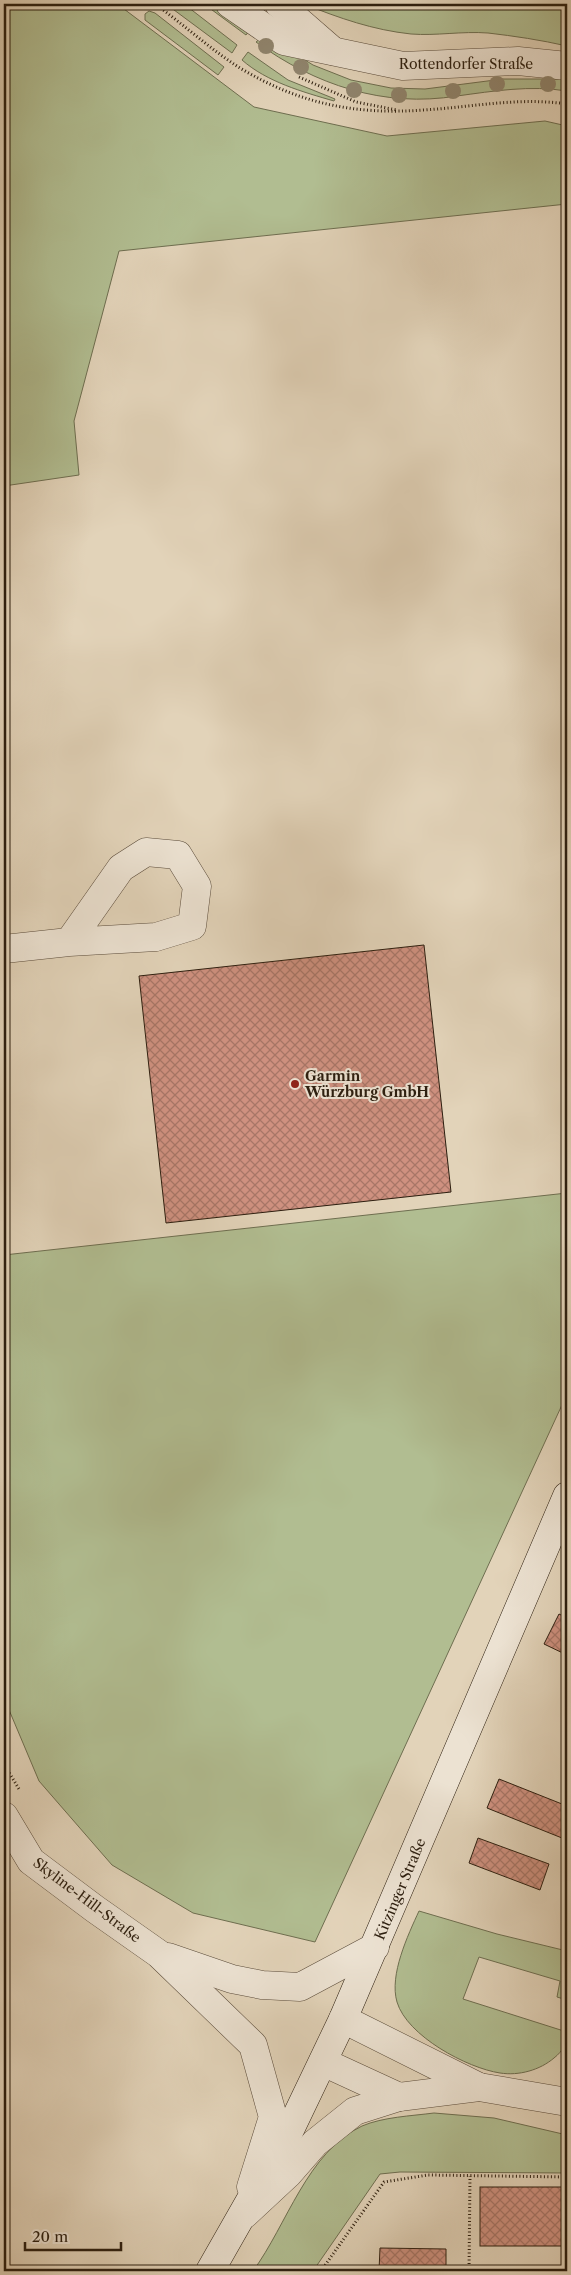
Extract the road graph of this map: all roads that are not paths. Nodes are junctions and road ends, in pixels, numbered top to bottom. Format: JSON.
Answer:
{"nodes":[{"id":1,"x":230,"y":4,"type":"edge"},
{"id":2,"x":279,"y":4,"type":"edge"},
{"id":3,"x":336,"y":54,"type":"junction"},
{"id":4,"x":567,"y":66,"type":"edge"},
{"id":5,"x":69,"y":942,"type":"junction"},
{"id":6,"x":4,"y":949,"type":"edge"},
{"id":7,"x":567,"y":1496,"type":"edge"},
{"id":8,"x":4,"y":1816,"type":"edge"},
{"id":9,"x":375,"y":1947,"type":"junction"},
{"id":10,"x":159,"y":1954,"type":"junction"},
{"id":11,"x":343,"y":2019,"type":"junction"},
{"id":12,"x":323,"y":2062,"type":"junction"},
{"id":13,"x":479,"y":2087,"type":"junction"},
{"id":14,"x":399,"y":2097,"type":"junction"},
{"id":15,"x":567,"y":2102,"type":"edge"},
{"id":16,"x":242,"y":2217,"type":"junction"},
{"id":17,"x":210,"y":2271,"type":"edge"}],
"edges":[{"from":1,"to":3,"type":"street","name":"Rottendorfer Straße"},
{"from":2,"to":3,"type":"street"},
{"from":3,"to":4,"type":"street","name":"Rottendorfer Straße"},
{"from":5,"to":5,"type":"street"},
{"from":5,"to":6,"type":"street"},
{"from":7,"to":9,"type":"street","name":"Kitzinger Straße"},
{"from":8,"to":10,"type":"street","name":"Skyline-Hill-Straße"},
{"from":9,"to":10,"type":"street","name":"Skyline-Hill-Straße"},
{"from":9,"to":11,"type":"street","name":"Kitzinger Straße"},
{"from":10,"to":16,"type":"street","name":"Skyline-Hill-Straße"},
{"from":11,"to":12,"type":"street","name":"Kitzinger Straße"},
{"from":11,"to":13,"type":"street"},
{"from":12,"to":14,"type":"street"},
{"from":12,"to":16,"type":"street","name":"Kitzinger Straße"},
{"from":13,"to":14,"type":"street"},
{"from":13,"to":15,"type":"street"},
{"from":14,"to":16,"type":"street"},
{"from":16,"to":17,"type":"street","name":"Kitzinger Straße"}]}
